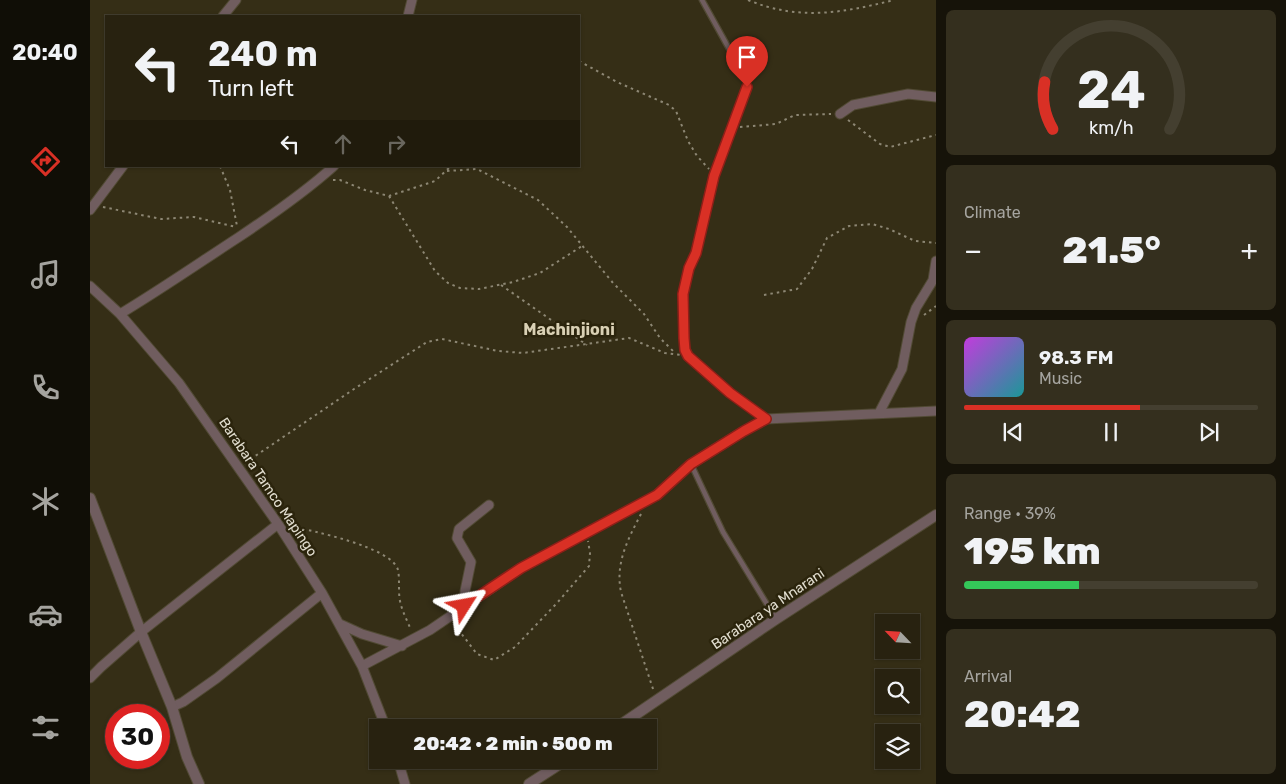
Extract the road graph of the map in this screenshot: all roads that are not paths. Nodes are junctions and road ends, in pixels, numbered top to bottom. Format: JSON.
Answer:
{"nodes":[{"id":1,"x":236,"y":0,"type":"edge"},
{"id":2,"x":412,"y":0,"type":"edge"},
{"id":3,"x":702,"y":0,"type":"edge"},
{"id":4,"x":224,"y":15,"type":"edge"},
{"id":5,"x":408,"y":15,"type":"edge"},
{"id":6,"x":936,"y":97,"type":"edge"},
{"id":7,"x":840,"y":114,"type":"road end"},
{"id":8,"x":122,"y":167,"type":"edge"},
{"id":9,"x":333,"y":167,"type":"edge"},
{"id":10,"x":92,"y":208,"type":"edge"},
{"id":11,"x":936,"y":261,"type":"edge"},
{"id":12,"x":90,"y":286,"type":"edge"},
{"id":13,"x":120,"y":314,"type":"junction"},
{"id":14,"x":936,"y":411,"type":"edge"},
{"id":15,"x":880,"y":413,"type":"junction"},
{"id":16,"x":766,"y":419,"type":"junction"},
{"id":17,"x":691,"y":464,"type":"junction"},
{"id":18,"x":90,"y":498,"type":"edge"},
{"id":19,"x":490,"y":505,"type":"dead end"},
{"id":20,"x":936,"y":515,"type":"edge"},
{"id":21,"x":278,"y":524,"type":"junction"},
{"id":22,"x":322,"y":593,"type":"junction"},
{"id":23,"x":464,"y":606,"type":"junction"},
{"id":24,"x":776,"y":619,"type":"junction"},
{"id":25,"x":340,"y":624,"type":"junction"},
{"id":26,"x":141,"y":632,"type":"junction"},
{"id":27,"x":402,"y":646,"type":"junction"},
{"id":28,"x":362,"y":666,"type":"junction"},
{"id":29,"x":90,"y":678,"type":"edge"},
{"id":30,"x":172,"y":706,"type":"junction"},
{"id":31,"x":383,"y":719,"type":"edge"},
{"id":32,"x":630,"y":719,"type":"edge"},
{"id":33,"x":401,"y":769,"type":"edge"},
{"id":34,"x":552,"y":769,"type":"edge"},
{"id":35,"x":198,"y":784,"type":"edge"},
{"id":36,"x":405,"y":784,"type":"edge"},
{"id":37,"x":529,"y":784,"type":"edge"}],
"edges":[{"from":1,"to":4,"type":"street"},
{"from":2,"to":5,"type":"street"},
{"from":3,"to":16,"type":"lane"},
{"from":6,"to":7,"type":"street"},
{"from":8,"to":10,"type":"street"},
{"from":9,"to":13,"type":"street"},
{"from":11,"to":15,"type":"street"},
{"from":12,"to":13,"type":"street","name":"Barabara Tamco Mapingo"},
{"from":13,"to":21,"type":"street","name":"Barabara Tamco Mapingo"},
{"from":14,"to":15,"type":"street"},
{"from":15,"to":16,"type":"street"},
{"from":16,"to":17,"type":"street"},
{"from":17,"to":23,"type":"street"},
{"from":17,"to":24,"type":"lane"},
{"from":18,"to":26,"type":"street"},
{"from":19,"to":23,"type":"street"},
{"from":20,"to":24,"type":"street","name":"Barabara ya Mnarani"},
{"from":21,"to":22,"type":"street","name":"Barabara Tamco Mapingo"},
{"from":21,"to":26,"type":"street"},
{"from":22,"to":25,"type":"street","name":"Barabara Tamco Mapingo"},
{"from":22,"to":30,"type":"street"},
{"from":23,"to":27,"type":"street"},
{"from":24,"to":32,"type":"street","name":"Barabara ya Mnarani"},
{"from":25,"to":27,"type":"street"},
{"from":25,"to":28,"type":"street","name":"Barabara Tamco Mapingo"},
{"from":26,"to":29,"type":"street"},
{"from":26,"to":30,"type":"street"},
{"from":27,"to":28,"type":"street"},
{"from":28,"to":31,"type":"street","name":"Barabara Tamco Mapingo"},
{"from":30,"to":35,"type":"street"},
{"from":33,"to":36,"type":"street"},
{"from":34,"to":37,"type":"street"}]}
